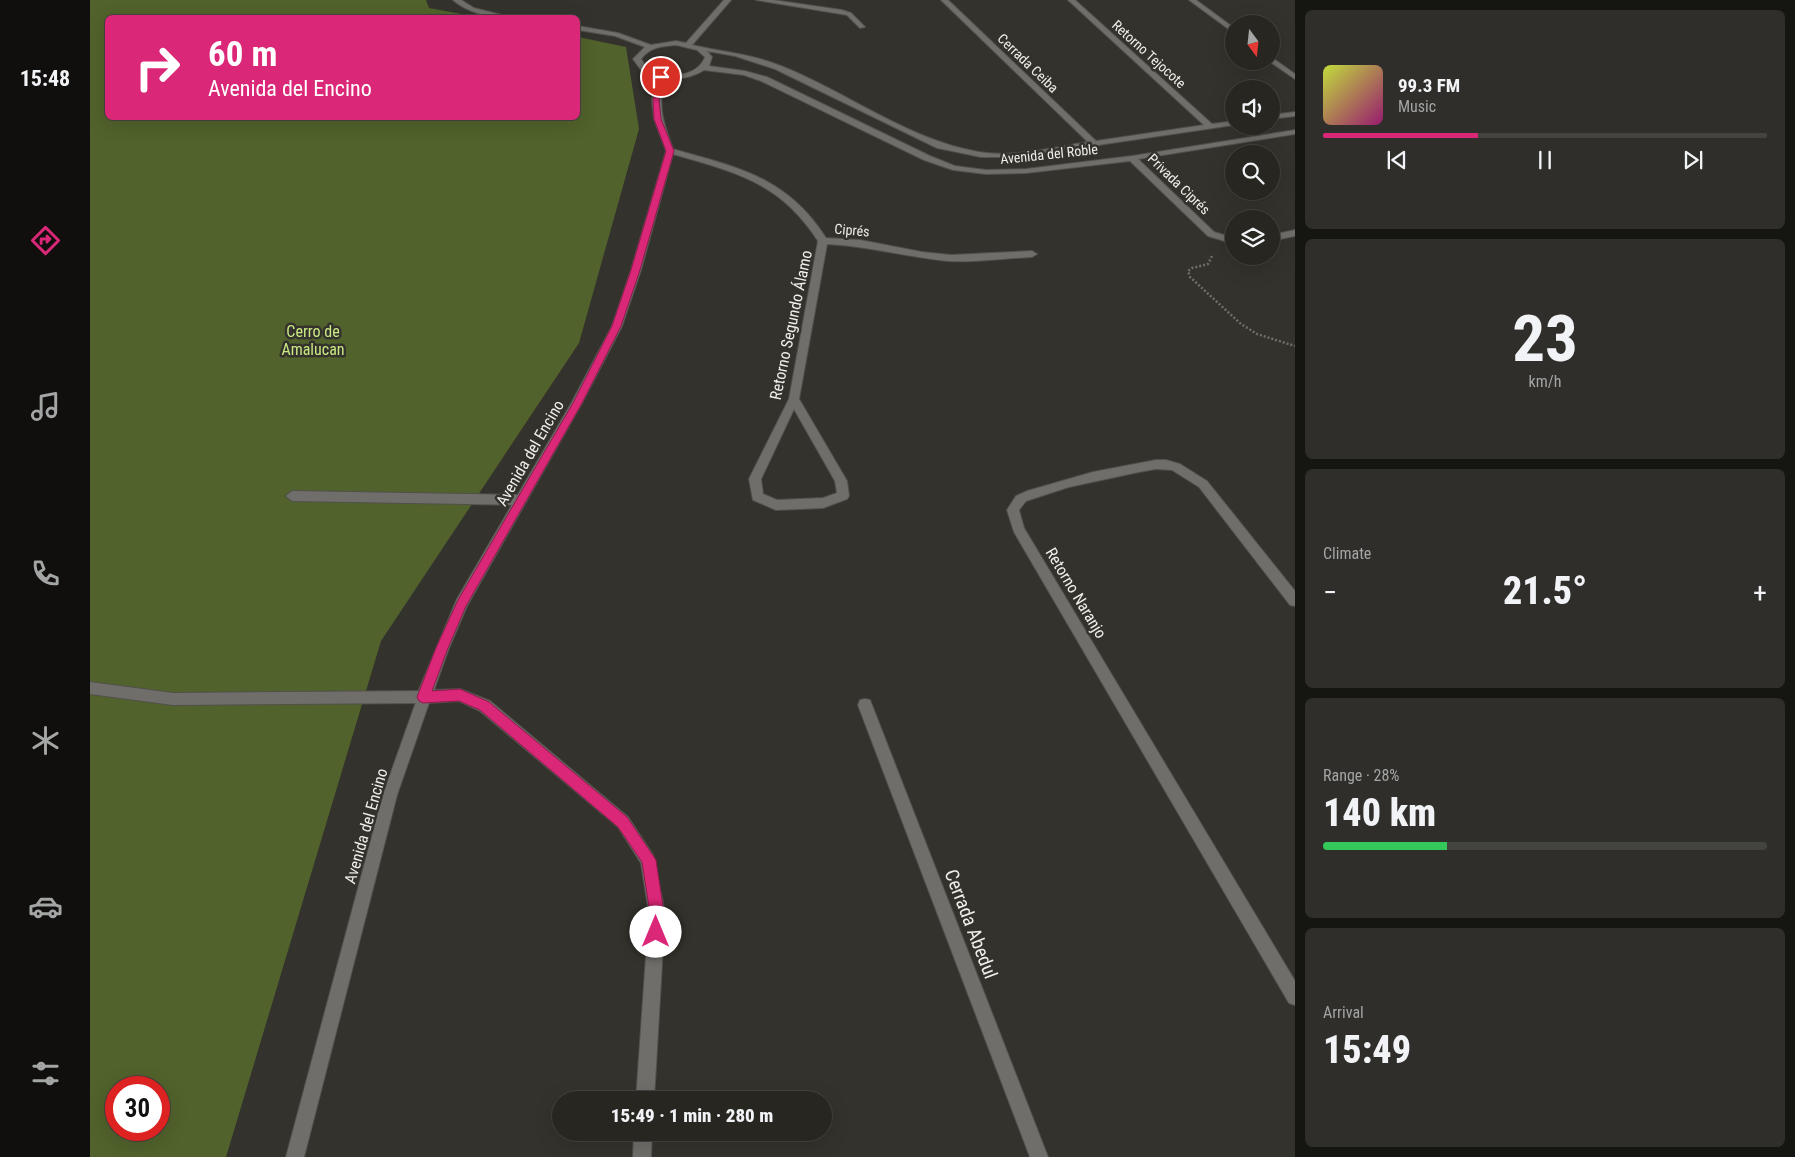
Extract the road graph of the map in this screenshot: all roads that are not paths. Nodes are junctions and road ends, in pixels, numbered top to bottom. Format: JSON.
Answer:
{"nodes":[{"id":1,"x":456,"y":0,"type":"edge"},
{"id":2,"x":728,"y":0,"type":"edge"},
{"id":3,"x":759,"y":0,"type":"edge"},
{"id":4,"x":944,"y":0,"type":"edge"},
{"id":5,"x":1071,"y":0,"type":"edge"},
{"id":6,"x":1192,"y":0,"type":"edge"},
{"id":7,"x":498,"y":15,"type":"edge"},
{"id":8,"x":1225,"y":24,"type":"edge"},
{"id":9,"x":862,"y":27,"type":"dead end"},
{"id":10,"x":580,"y":28,"type":"edge"},
{"id":11,"x":689,"y":44,"type":"junction"},
{"id":12,"x":650,"y":47,"type":"junction"},
{"id":13,"x":700,"y":48,"type":"junction"},
{"id":14,"x":1280,"y":66,"type":"edge"},
{"id":15,"x":705,"y":68,"type":"junction"},
{"id":16,"x":661,"y":77,"type":"junction"},
{"id":17,"x":1295,"y":77,"type":"edge"},
{"id":18,"x":1295,"y":114,"type":"edge"},
{"id":19,"x":1280,"y":116,"type":"edge"},
{"id":20,"x":1225,"y":124,"type":"edge"},
{"id":21,"x":1210,"y":127,"type":"junction"},
{"id":22,"x":1295,"y":132,"type":"edge"},
{"id":23,"x":1095,"y":144,"type":"junction"},
{"id":24,"x":670,"y":151,"type":"junction"},
{"id":25,"x":1132,"y":158,"type":"junction"},
{"id":26,"x":1295,"y":233,"type":"edge"},
{"id":27,"x":1280,"y":236,"type":"edge"},
{"id":28,"x":1225,"y":238,"type":"edge"},
{"id":29,"x":823,"y":241,"type":"junction"},
{"id":30,"x":1032,"y":254,"type":"dead end"},
{"id":31,"x":794,"y":399,"type":"junction"},
{"id":32,"x":292,"y":496,"type":"dead end"},
{"id":33,"x":521,"y":500,"type":"junction"},
{"id":34,"x":1295,"y":601,"type":"edge"},
{"id":35,"x":90,"y":688,"type":"edge"},
{"id":36,"x":423,"y":697,"type":"junction"},
{"id":37,"x":865,"y":706,"type":"dead end"},
{"id":38,"x":1295,"y":997,"type":"edge"},
{"id":39,"x":647,"y":1091,"type":"edge"},
{"id":40,"x":643,"y":1141,"type":"edge"},
{"id":41,"x":295,"y":1157,"type":"edge"},
{"id":42,"x":642,"y":1157,"type":"edge"},
{"id":43,"x":1039,"y":1157,"type":"edge"}],
"edges":[{"from":1,"to":7,"type":"street"},
{"from":2,"to":11,"type":"street"},
{"from":3,"to":9,"type":"street"},
{"from":4,"to":23,"type":"street","name":"Cerrada Ceiba"},
{"from":5,"to":21,"type":"street","name":"Retorno Tejocote"},
{"from":6,"to":8,"type":"street"},
{"from":10,"to":12,"type":"street"},
{"from":11,"to":12,"type":"street"},
{"from":11,"to":13,"type":"street","name":"Avenida del Roble"},
{"from":12,"to":16,"type":"street"},
{"from":13,"to":15,"type":"street"},
{"from":13,"to":23,"type":"street","name":"Avenida del Roble"},
{"from":14,"to":17,"type":"street"},
{"from":15,"to":16,"type":"street"},
{"from":15,"to":25,"type":"street","name":"Avenida del Roble"},
{"from":16,"to":24,"type":"street"},
{"from":18,"to":19,"type":"street"},
{"from":20,"to":21,"type":"street","name":"Avenida del Roble"},
{"from":21,"to":23,"type":"street","name":"Avenida del Roble"},
{"from":22,"to":25,"type":"street","name":"Avenida del Roble"},
{"from":24,"to":29,"type":"street","name":"Ciprés"},
{"from":24,"to":33,"type":"street","name":"Avenida del Encino"},
{"from":25,"to":28,"type":"street","name":"Privada Ciprés"},
{"from":26,"to":27,"type":"street"},
{"from":29,"to":30,"type":"street","name":"Ciprés"},
{"from":29,"to":31,"type":"street","name":"Retorno Segundo Álamo"},
{"from":31,"to":31,"type":"street","name":"Retorno Segundo Álamo"},
{"from":32,"to":33,"type":"street"},
{"from":33,"to":36,"type":"street","name":"Avenida del Encino"},
{"from":34,"to":38,"type":"street","name":"Retorno Naranjo"},
{"from":35,"to":36,"type":"street"},
{"from":36,"to":39,"type":"street"},
{"from":36,"to":41,"type":"street","name":"Avenida del Encino"},
{"from":37,"to":43,"type":"street","name":"Cerrada Abedul"},
{"from":40,"to":42,"type":"street"}]}
